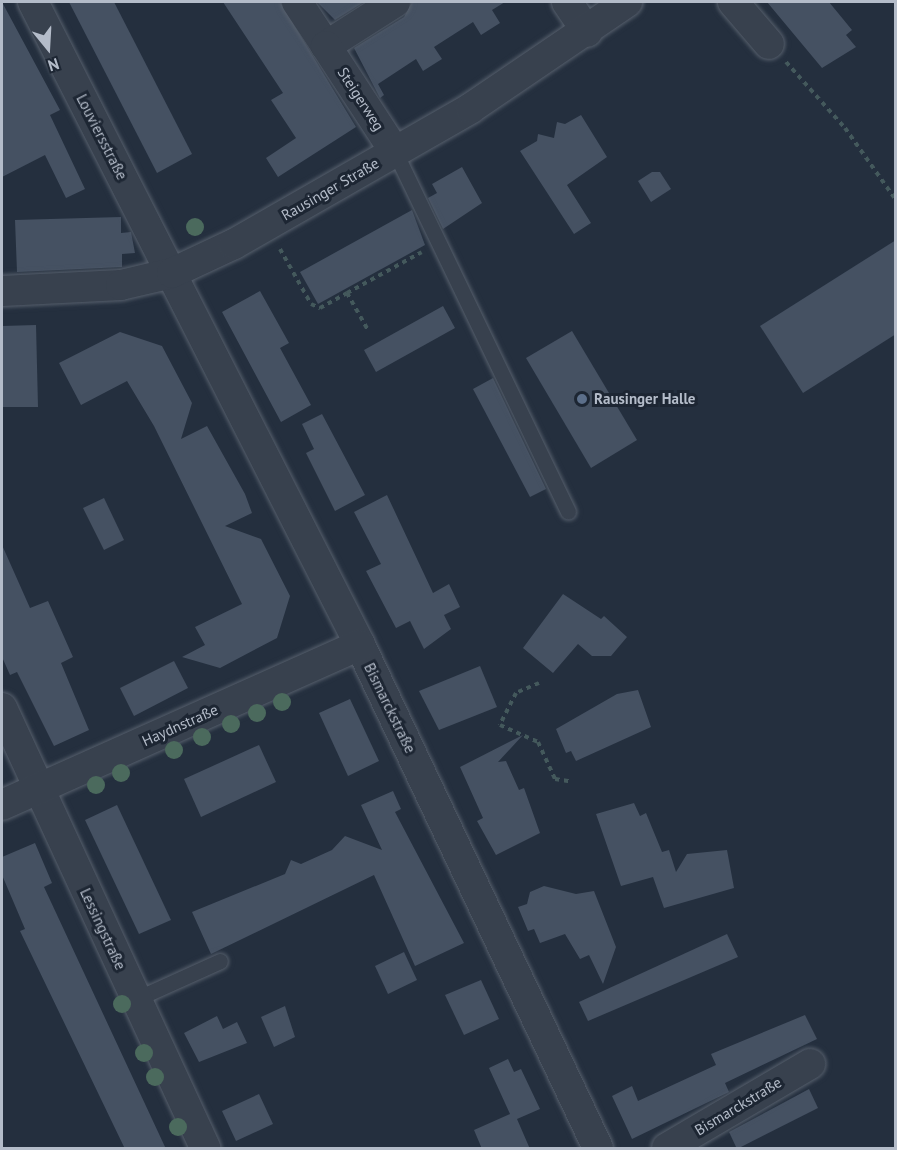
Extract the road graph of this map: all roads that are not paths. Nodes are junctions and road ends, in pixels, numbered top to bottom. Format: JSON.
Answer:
{"nodes":[{"id":1,"x":33,"y":2,"type":"edge"},
{"id":2,"x":297,"y":2,"type":"edge"},
{"id":3,"x":394,"y":2,"type":"edge"},
{"id":4,"x":567,"y":2,"type":"edge"},
{"id":5,"x":627,"y":2,"type":"edge"},
{"id":6,"x":733,"y":2,"type":"edge"},
{"id":7,"x":587,"y":32,"type":"junction"},
{"id":8,"x":769,"y":44,"type":"road end"},
{"id":9,"x":326,"y":46,"type":"junction"},
{"id":10,"x":395,"y":152,"type":"junction"},
{"id":11,"x":172,"y":273,"type":"junction"},
{"id":12,"x":2,"y":291,"type":"edge"},
{"id":13,"x":568,"y":511,"type":"dead end"},
{"id":14,"x":360,"y":645,"type":"junction"},
{"id":15,"x":2,"y":708,"type":"edge"},
{"id":16,"x":38,"y":789,"type":"junction"},
{"id":17,"x":2,"y":805,"type":"edge"},
{"id":18,"x":220,"y":961,"type":"dead end"},
{"id":19,"x":136,"y":999,"type":"junction"},
{"id":20,"x":810,"y":1064,"type":"dead end"},
{"id":21,"x":205,"y":1149,"type":"edge"},
{"id":22,"x":598,"y":1149,"type":"edge"},
{"id":23,"x":667,"y":1149,"type":"edge"}],
"edges":[{"from":1,"to":11,"type":"street","name":"Louviersstraße"},
{"from":2,"to":9,"type":"street","name":"Steigerweg"},
{"from":3,"to":9,"type":"street"},
{"from":4,"to":7,"type":"street"},
{"from":5,"to":7,"type":"street","name":"Rausinger Straße"},
{"from":6,"to":8,"type":"street"},
{"from":7,"to":10,"type":"street","name":"Rausinger Straße"},
{"from":9,"to":10,"type":"street","name":"Steigerweg"},
{"from":10,"to":11,"type":"street","name":"Rausinger Straße"},
{"from":10,"to":13,"type":"lane"},
{"from":11,"to":12,"type":"street","name":"Rausinger Straße"},
{"from":11,"to":14,"type":"street","name":"Bismarckstraße"},
{"from":14,"to":16,"type":"street","name":"Haydnstraße"},
{"from":14,"to":22,"type":"street","name":"Bismarckstraße"},
{"from":15,"to":16,"type":"street","name":"Lessingstraße"},
{"from":16,"to":17,"type":"street","name":"Haydnstraße"},
{"from":16,"to":19,"type":"street","name":"Lessingstraße"},
{"from":18,"to":19,"type":"lane"},
{"from":19,"to":21,"type":"street","name":"Lessingstraße"},
{"from":20,"to":23,"type":"street","name":"Bismarckstraße"}]}
